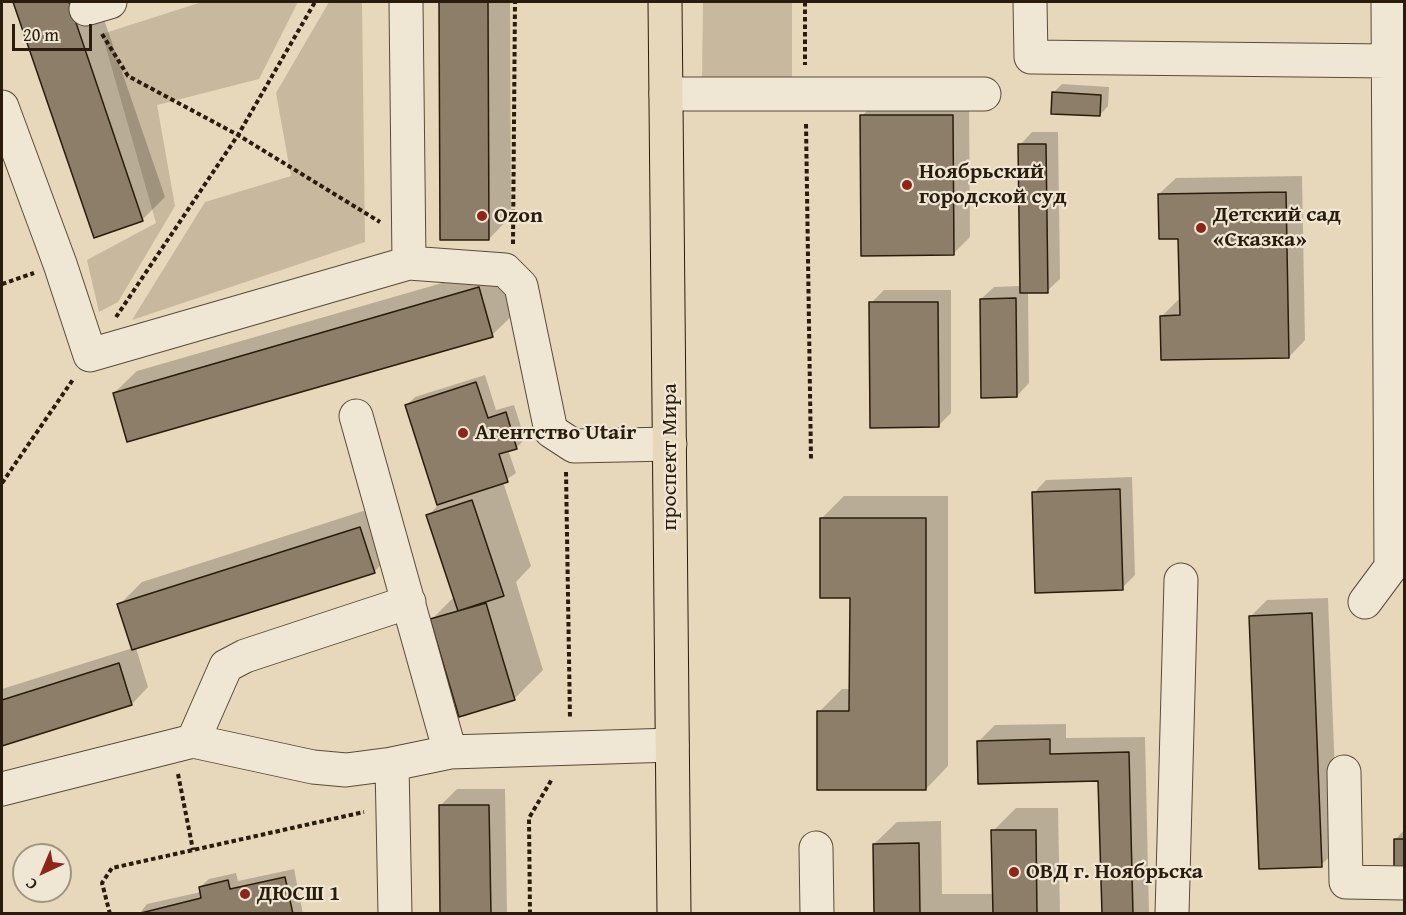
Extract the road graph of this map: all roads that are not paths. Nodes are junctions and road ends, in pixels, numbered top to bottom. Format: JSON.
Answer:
{"nodes":[{"id":1,"x":406,"y":2,"type":"edge"},
{"id":2,"x":665,"y":2,"type":"edge"},
{"id":3,"x":1030,"y":2,"type":"edge"},
{"id":4,"x":1388,"y":2,"type":"edge"},
{"id":5,"x":1388,"y":61,"type":"junction"},
{"id":6,"x":666,"y":94,"type":"junction"},
{"id":7,"x":984,"y":94,"type":"dead end"},
{"id":8,"x":2,"y":107,"type":"edge"},
{"id":9,"x":409,"y":251,"type":"junction"},
{"id":10,"x":356,"y":416,"type":"dead end"},
{"id":11,"x":1397,"y":429,"type":"edge"},
{"id":12,"x":670,"y":444,"type":"junction"},
{"id":13,"x":1398,"y":567,"type":"edge"},
{"id":14,"x":1181,"y":580,"type":"dead end"},
{"id":15,"x":409,"y":602,"type":"junction"},
{"id":16,"x":1365,"y":602,"type":"dead end"},
{"id":17,"x":183,"y":744,"type":"junction"},
{"id":18,"x":672,"y":745,"type":"junction"},
{"id":19,"x":450,"y":752,"type":"junction"},
{"id":20,"x":392,"y":764,"type":"junction"},
{"id":21,"x":1344,"y":772,"type":"dead end"},
{"id":22,"x":2,"y":789,"type":"edge"},
{"id":23,"x":816,"y":848,"type":"dead end"},
{"id":24,"x":1404,"y":883,"type":"edge"},
{"id":25,"x":395,"y":914,"type":"edge"},
{"id":26,"x":674,"y":914,"type":"edge"},
{"id":27,"x":817,"y":914,"type":"edge"},
{"id":28,"x":1172,"y":914,"type":"edge"}],
"edges":[{"from":1,"to":9,"type":"lane"},
{"from":2,"to":6,"type":"main road","name":"проспект Мира"},
{"from":3,"to":5,"type":"lane"},
{"from":4,"to":5,"type":"lane"},
{"from":5,"to":11,"type":"lane"},
{"from":6,"to":7,"type":"lane"},
{"from":6,"to":12,"type":"main road","name":"проспект Мира"},
{"from":8,"to":9,"type":"lane"},
{"from":9,"to":12,"type":"lane"},
{"from":10,"to":15,"type":"lane"},
{"from":11,"to":13,"type":"lane"},
{"from":12,"to":18,"type":"main road","name":"проспект Мира"},
{"from":13,"to":16,"type":"lane"},
{"from":14,"to":28,"type":"lane"},
{"from":15,"to":17,"type":"lane"},
{"from":15,"to":19,"type":"lane"},
{"from":17,"to":20,"type":"lane"},
{"from":17,"to":22,"type":"lane"},
{"from":18,"to":19,"type":"lane"},
{"from":18,"to":26,"type":"main road","name":"проспект Мира"},
{"from":19,"to":20,"type":"lane"},
{"from":20,"to":25,"type":"lane"},
{"from":21,"to":24,"type":"lane"},
{"from":23,"to":27,"type":"lane"}]}
